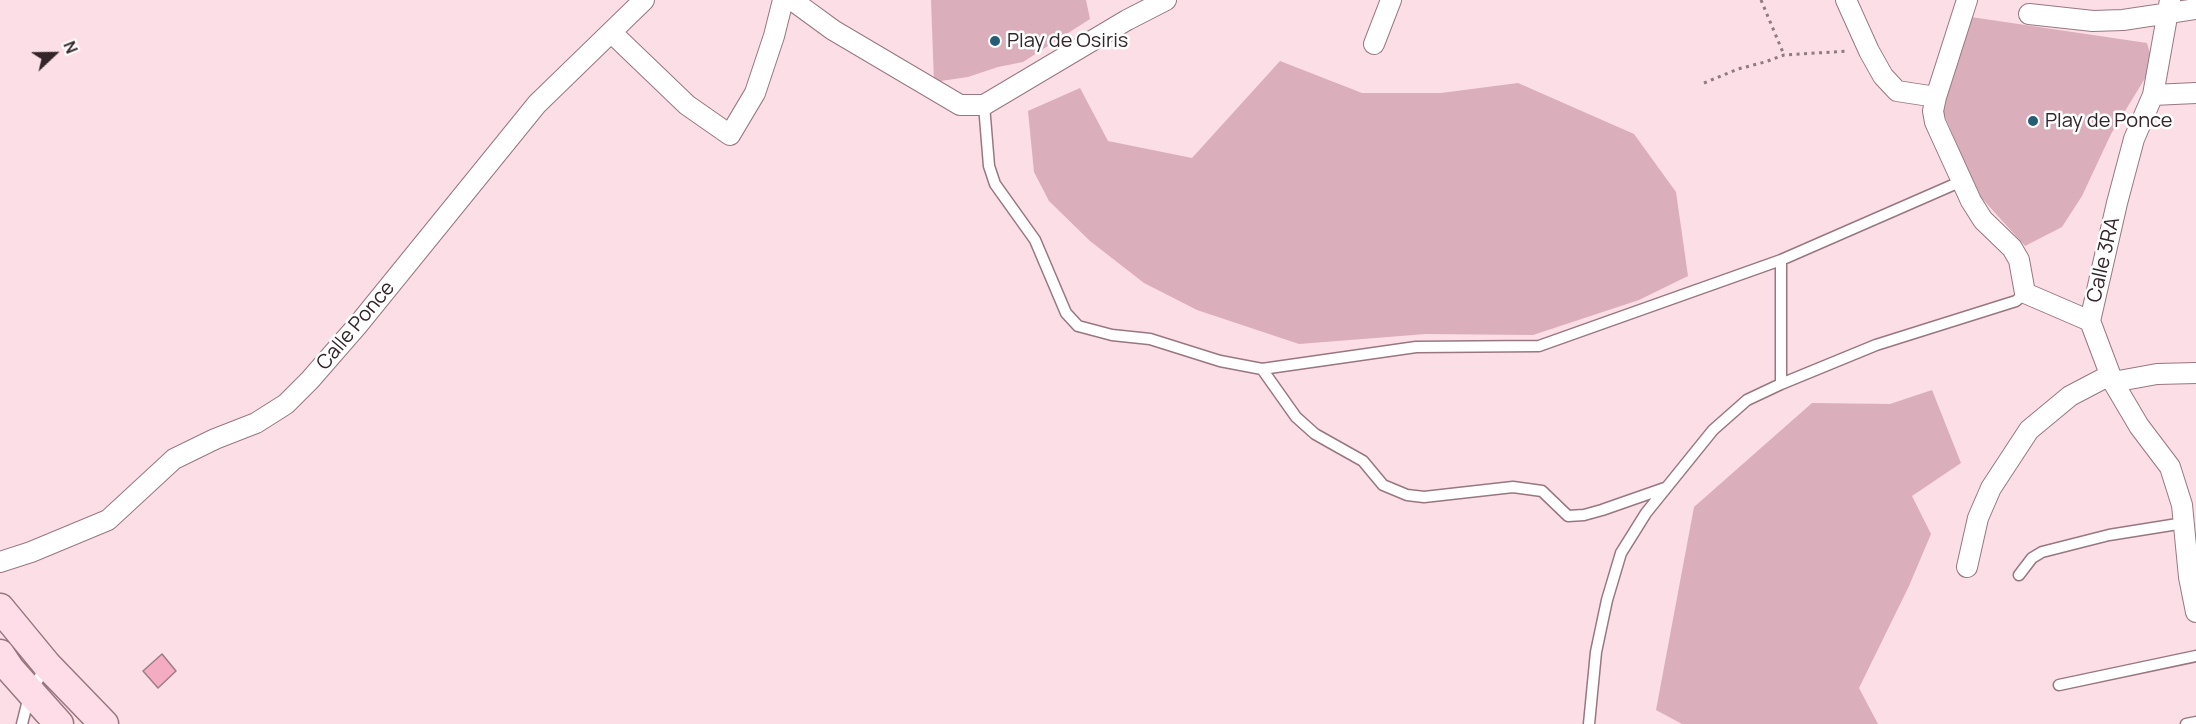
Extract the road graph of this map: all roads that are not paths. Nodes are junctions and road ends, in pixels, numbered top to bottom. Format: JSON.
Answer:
{"nodes":[{"id":1,"x":644,"y":0,"type":"edge"},
{"id":2,"x":783,"y":0,"type":"edge"},
{"id":3,"x":792,"y":0,"type":"edge"},
{"id":4,"x":1166,"y":0,"type":"edge"},
{"id":5,"x":1391,"y":0,"type":"edge"},
{"id":6,"x":1846,"y":0,"type":"edge"},
{"id":7,"x":1967,"y":0,"type":"edge"},
{"id":8,"x":2169,"y":6,"type":"edge"},
{"id":9,"x":2196,"y":9,"type":"edge"},
{"id":10,"x":2029,"y":14,"type":"dead end"},
{"id":11,"x":612,"y":33,"type":"junction"},
{"id":12,"x":1374,"y":44,"type":"dead end"},
{"id":13,"x":2196,"y":93,"type":"edge"},
{"id":14,"x":2153,"y":95,"type":"junction"},
{"id":15,"x":1935,"y":97,"type":"junction"},
{"id":16,"x":984,"y":105,"type":"junction"},
{"id":17,"x":1962,"y":181,"type":"junction"},
{"id":18,"x":1781,"y":260,"type":"junction"},
{"id":19,"x":2025,"y":293,"type":"junction"},
{"id":20,"x":2090,"y":321,"type":"junction"},
{"id":21,"x":1262,"y":369,"type":"junction"},
{"id":22,"x":2196,"y":373,"type":"edge"},
{"id":23,"x":2111,"y":378,"type":"junction"},
{"id":24,"x":1781,"y":384,"type":"junction"},
{"id":25,"x":1666,"y":488,"type":"junction"},
{"id":26,"x":2187,"y":510,"type":"edge"},
{"id":27,"x":0,"y":562,"type":"edge"},
{"id":28,"x":1967,"y":567,"type":"dead end"},
{"id":29,"x":2019,"y":575,"type":"dead end"},
{"id":30,"x":0,"y":608,"type":"edge"},
{"id":31,"x":2196,"y":612,"type":"edge"},
{"id":32,"x":0,"y":654,"type":"edge"},
{"id":33,"x":2196,"y":656,"type":"edge"},
{"id":34,"x":47,"y":665,"type":"junction"},
{"id":35,"x":2059,"y":685,"type":"dead end"},
{"id":36,"x":30,"y":692,"type":"junction"},
{"id":37,"x":2196,"y":722,"type":"edge"},
{"id":38,"x":22,"y":724,"type":"edge"},
{"id":39,"x":59,"y":724,"type":"edge"},
{"id":40,"x":104,"y":724,"type":"edge"},
{"id":41,"x":1589,"y":724,"type":"edge"},
{"id":42,"x":2186,"y":724,"type":"edge"}],
"edges":[{"from":1,"to":11,"type":"street","name":"Calle Ponce"},
{"from":2,"to":11,"type":"street"},
{"from":3,"to":16,"type":"street"},
{"from":4,"to":16,"type":"street"},
{"from":5,"to":12,"type":"street"},
{"from":6,"to":15,"type":"street"},
{"from":7,"to":15,"type":"street"},
{"from":8,"to":9,"type":"street"},
{"from":8,"to":10,"type":"street"},
{"from":8,"to":14,"type":"street","name":"Calle 3RA"},
{"from":11,"to":27,"type":"street","name":"Calle Ponce"},
{"from":13,"to":14,"type":"street"},
{"from":14,"to":20,"type":"street","name":"Calle 3RA"},
{"from":15,"to":17,"type":"street"},
{"from":16,"to":21,"type":"lane"},
{"from":17,"to":18,"type":"lane"},
{"from":17,"to":19,"type":"street"},
{"from":18,"to":21,"type":"lane"},
{"from":18,"to":24,"type":"lane"},
{"from":19,"to":20,"type":"street"},
{"from":19,"to":24,"type":"lane"},
{"from":20,"to":23,"type":"street","name":"Calle 3RA"},
{"from":21,"to":25,"type":"lane"},
{"from":22,"to":23,"type":"street"},
{"from":23,"to":26,"type":"street","name":"Calle 3RA"},
{"from":23,"to":28,"type":"street"},
{"from":24,"to":25,"type":"lane"},
{"from":25,"to":41,"type":"lane"},
{"from":26,"to":29,"type":"lane"},
{"from":26,"to":31,"type":"street","name":"Calle 3RA"},
{"from":30,"to":34,"type":"street"},
{"from":32,"to":36,"type":"street"},
{"from":33,"to":35,"type":"lane"},
{"from":34,"to":36,"type":"lane"},
{"from":34,"to":40,"type":"street"},
{"from":36,"to":38,"type":"lane"},
{"from":36,"to":39,"type":"street"},
{"from":37,"to":42,"type":"lane"}]}
